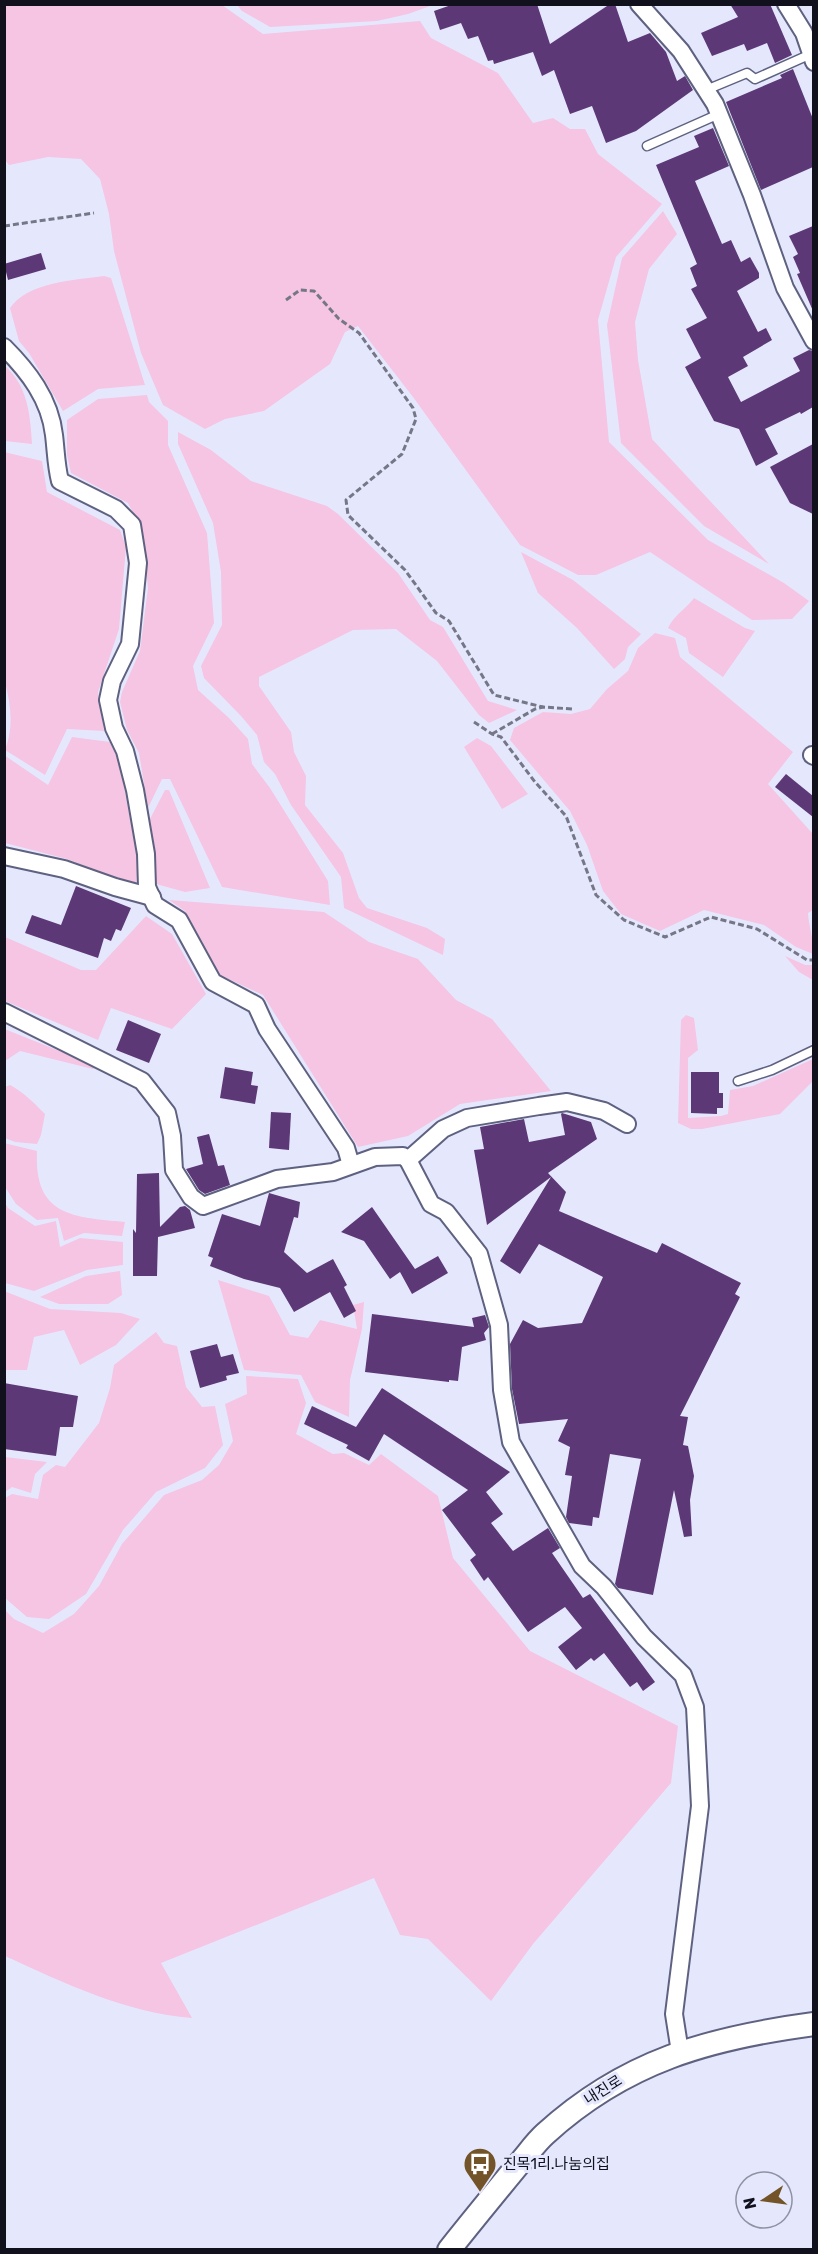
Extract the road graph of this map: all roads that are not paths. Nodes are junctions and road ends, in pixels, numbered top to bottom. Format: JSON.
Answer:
{"nodes":[{"id":1,"x":639,"y":4,"type":"edge"},
{"id":2,"x":786,"y":4,"type":"edge"},
{"id":3,"x":812,"y":58,"type":"edge"},
{"id":4,"x":706,"y":90,"type":"junction"},
{"id":5,"x":719,"y":114,"type":"junction"},
{"id":6,"x":647,"y":146,"type":"dead end"},
{"id":7,"x":813,"y":341,"type":"edge"},
{"id":8,"x":4,"y":347,"type":"edge"},
{"id":9,"x":4,"y":856,"type":"edge"},
{"id":10,"x":152,"y":897,"type":"junction"},
{"id":11,"x":4,"y":1012,"type":"edge"},
{"id":12,"x":813,"y":1050,"type":"edge"},
{"id":13,"x":738,"y":1080,"type":"dead end"},
{"id":14,"x":627,"y":1124,"type":"dead end"},
{"id":15,"x":408,"y":1160,"type":"junction"},
{"id":16,"x":351,"y":1166,"type":"junction"},
{"id":17,"x":813,"y":2024,"type":"edge"},
{"id":18,"x":680,"y":2052,"type":"junction"},
{"id":19,"x":450,"y":2250,"type":"edge"}],
"edges":[{"from":1,"to":4,"type":"street"},
{"from":2,"to":3,"type":"street"},
{"from":3,"to":4,"type":"lane"},
{"from":4,"to":5,"type":"street"},
{"from":5,"to":6,"type":"lane"},
{"from":5,"to":7,"type":"street"},
{"from":8,"to":10,"type":"street"},
{"from":9,"to":10,"type":"street"},
{"from":10,"to":16,"type":"street"},
{"from":11,"to":16,"type":"street"},
{"from":12,"to":13,"type":"lane"},
{"from":14,"to":15,"type":"street"},
{"from":15,"to":16,"type":"street"},
{"from":15,"to":18,"type":"street"},
{"from":17,"to":18,"type":"street","name":"내진로"},
{"from":18,"to":19,"type":"street","name":"내진로"}]}
